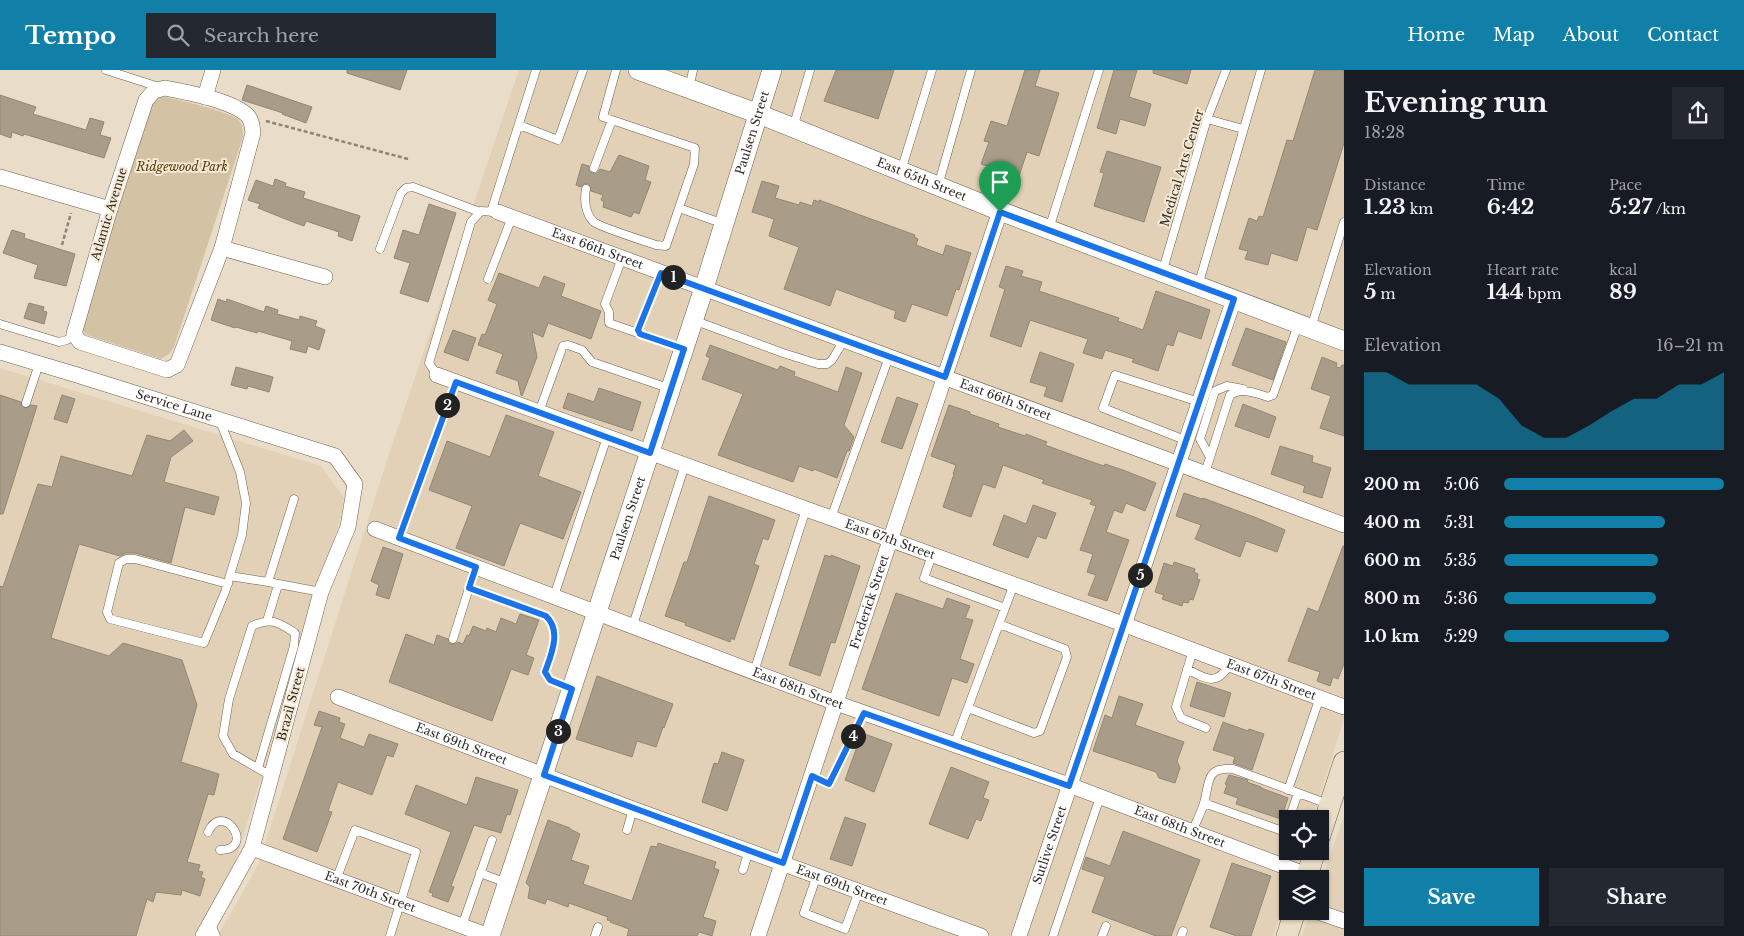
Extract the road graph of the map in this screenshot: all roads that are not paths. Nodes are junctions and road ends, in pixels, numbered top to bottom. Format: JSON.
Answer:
{"nodes":[{"id":1,"x":106,"y":70,"type":"edge"},
{"id":2,"x":213,"y":70,"type":"edge"},
{"id":3,"x":536,"y":70,"type":"edge"},
{"id":4,"x":583,"y":70,"type":"edge"},
{"id":5,"x":616,"y":70,"type":"edge"},
{"id":6,"x":638,"y":70,"type":"edge"},
{"id":7,"x":693,"y":70,"type":"edge"},
{"id":8,"x":772,"y":70,"type":"edge"},
{"id":9,"x":810,"y":70,"type":"edge"},
{"id":10,"x":932,"y":70,"type":"edge"},
{"id":11,"x":971,"y":70,"type":"edge"},
{"id":12,"x":1099,"y":70,"type":"edge"},
{"id":13,"x":1226,"y":70,"type":"edge"},
{"id":14,"x":1261,"y":70,"type":"edge"},
{"id":15,"x":165,"y":88,"type":"junction"},
{"id":16,"x":689,"y":89,"type":"junction"},
{"id":17,"x":205,"y":97,"type":"junction"},
{"id":18,"x":759,"y":114,"type":"junction"},
{"id":19,"x":1207,"y":119,"type":"junction"},
{"id":20,"x":612,"y":120,"type":"junction"},
{"id":21,"x":519,"y":125,"type":"junction"},
{"id":22,"x":792,"y":128,"type":"junction"},
{"id":23,"x":1243,"y":129,"type":"junction"},
{"id":24,"x":594,"y":168,"type":"dead end"},
{"id":25,"x":901,"y":172,"type":"junction"},
{"id":26,"x":0,"y":178,"type":"edge"},
{"id":27,"x":938,"y":186,"type":"junction"},
{"id":28,"x":586,"y":189,"type":"dead end"},
{"id":29,"x":679,"y":208,"type":"junction"},
{"id":30,"x":110,"y":209,"type":"junction"},
{"id":31,"x":480,"y":212,"type":"junction"},
{"id":32,"x":1000,"y":212,"type":"junction"},
{"id":33,"x":500,"y":214,"type":"junction"},
{"id":34,"x":1344,"y":222,"type":"edge"},
{"id":35,"x":725,"y":224,"type":"junction"},
{"id":36,"x":1049,"y":229,"type":"junction"},
{"id":37,"x":222,"y":248,"type":"junction"},
{"id":38,"x":380,"y":249,"type":"dead end"},
{"id":39,"x":622,"y":258,"type":"junction"},
{"id":40,"x":661,"y":273,"type":"junction"},
{"id":41,"x":1162,"y":273,"type":"junction"},
{"id":42,"x":325,"y":277,"type":"dead end"},
{"id":43,"x":488,"y":279,"type":"dead end"},
{"id":44,"x":1198,"y":286,"type":"junction"},
{"id":45,"x":704,"y":288,"type":"junction"},
{"id":46,"x":1234,"y":299,"type":"junction"},
{"id":47,"x":694,"y":320,"type":"junction"},
{"id":48,"x":0,"y":324,"type":"edge"},
{"id":49,"x":1305,"y":327,"type":"junction"},
{"id":50,"x":74,"y":334,"type":"junction"},
{"id":51,"x":640,"y":334,"type":"junction"},
{"id":52,"x":844,"y":340,"type":"junction"},
{"id":53,"x":1344,"y":341,"type":"edge"},
{"id":54,"x":684,"y":349,"type":"junction"},
{"id":55,"x":0,"y":352,"type":"edge"},
{"id":56,"x":889,"y":357,"type":"junction"},
{"id":57,"x":39,"y":364,"type":"junction"},
{"id":58,"x":437,"y":376,"type":"joint"},
{"id":59,"x":945,"y":377,"type":"junction"},
{"id":60,"x":456,"y":382,"type":"junction"},
{"id":61,"x":671,"y":389,"type":"junction"},
{"id":62,"x":1249,"y":391,"type":"junction"},
{"id":63,"x":1198,"y":402,"type":"junction"},
{"id":64,"x":26,"y":403,"type":"dead end"},
{"id":65,"x":539,"y":412,"type":"junction"},
{"id":66,"x":219,"y":420,"type":"junction"},
{"id":67,"x":607,"y":437,"type":"junction"},
{"id":68,"x":1185,"y":440,"type":"junction"},
{"id":69,"x":650,"y":453,"type":"junction"},
{"id":70,"x":1210,"y":457,"type":"junction"},
{"id":71,"x":1178,"y":463,"type":"junction"},
{"id":72,"x":685,"y":465,"type":"junction"},
{"id":73,"x":344,"y":468,"type":"joint"},
{"id":74,"x":1205,"y":474,"type":"junction"},
{"id":75,"x":294,"y":499,"type":"dead end"},
{"id":76,"x":806,"y":509,"type":"junction"},
{"id":77,"x":831,"y":518,"type":"junction"},
{"id":78,"x":1344,"y":525,"type":"edge"},
{"id":79,"x":375,"y":529,"type":"dead end"},
{"id":80,"x":399,"y":538,"type":"junction"},
{"id":81,"x":891,"y":540,"type":"junction"},
{"id":82,"x":932,"y":555,"type":"junction"},
{"id":83,"x":476,"y":567,"type":"junction"},
{"id":84,"x":229,"y":580,"type":"junction"},
{"id":85,"x":268,"y":582,"type":"junction"},
{"id":86,"x":1014,"y":584,"type":"junction"},
{"id":87,"x":278,"y":585,"type":"junction"},
{"id":88,"x":469,"y":588,"type":"junction"},
{"id":89,"x":321,"y":592,"type":"junction"},
{"id":90,"x":554,"y":596,"type":"junction"},
{"id":91,"x":1005,"y":608,"type":"junction"},
{"id":92,"x":598,"y":612,"type":"junction"},
{"id":93,"x":267,"y":621,"type":"junction"},
{"id":94,"x":999,"y":624,"type":"junction"},
{"id":95,"x":1123,"y":624,"type":"junction"},
{"id":96,"x":633,"y":625,"type":"junction"},
{"id":97,"x":453,"y":638,"type":"dead end"},
{"id":98,"x":1193,"y":650,"type":"junction"},
{"id":99,"x":1230,"y":664,"type":"junction"},
{"id":100,"x":1187,"y":670,"type":"junction"},
{"id":101,"x":754,"y":672,"type":"junction"},
{"id":102,"x":572,"y":689,"type":"junction"},
{"id":103,"x":338,"y":697,"type":"dead end"},
{"id":104,"x":1320,"y":697,"type":"junction"},
{"id":105,"x":836,"y":703,"type":"junction"},
{"id":106,"x":1344,"y":707,"type":"edge"},
{"id":107,"x":968,"y":708,"type":"junction"},
{"id":108,"x":864,"y":713,"type":"junction"},
{"id":109,"x":1206,"y":728,"type":"dead end"},
{"id":110,"x":954,"y":745,"type":"junction"},
{"id":111,"x":1344,"y":762,"type":"edge"},
{"id":112,"x":258,"y":768,"type":"junction"},
{"id":113,"x":544,"y":775,"type":"junction"},
{"id":114,"x":271,"y":776,"type":"junction"},
{"id":115,"x":812,"y":776,"type":"junction"},
{"id":116,"x":1069,"y":786,"type":"junction"},
{"id":117,"x":1288,"y":790,"type":"junction"},
{"id":118,"x":1298,"y":794,"type":"junction"},
{"id":119,"x":1100,"y":797,"type":"junction"},
{"id":120,"x":1204,"y":803,"type":"junction"},
{"id":121,"x":1330,"y":805,"type":"junction"},
{"id":122,"x":633,"y":809,"type":"junction"},
{"id":123,"x":1293,"y":810,"type":"edge"},
{"id":124,"x":1328,"y":810,"type":"edge"},
{"id":125,"x":1279,"y":827,"type":"edge"},
{"id":126,"x":627,"y":830,"type":"dead end"},
{"id":127,"x":208,"y":832,"type":"dead end"},
{"id":128,"x":1192,"y":832,"type":"junction"},
{"id":129,"x":492,"y":840,"type":"dead end"},
{"id":130,"x":235,"y":842,"type":"junction"},
{"id":131,"x":252,"y":848,"type":"junction"},
{"id":132,"x":220,"y":850,"type":"dead end"},
{"id":133,"x":749,"y":850,"type":"junction"},
{"id":134,"x":783,"y":863,"type":"junction"},
{"id":135,"x":743,"y":870,"type":"dead end"},
{"id":136,"x":1288,"y":870,"type":"edge"},
{"id":137,"x":480,"y":873,"type":"junction"},
{"id":138,"x":817,"y":876,"type":"junction"},
{"id":139,"x":336,"y":880,"type":"junction"},
{"id":140,"x":508,"y":883,"type":"junction"},
{"id":141,"x":859,"y":891,"type":"junction"},
{"id":142,"x":400,"y":903,"type":"junction"},
{"id":143,"x":1329,"y":916,"type":"edge"},
{"id":144,"x":1292,"y":920,"type":"edge"},
{"id":145,"x":1344,"y":921,"type":"edge"},
{"id":146,"x":462,"y":926,"type":"junction"},
{"id":147,"x":1106,"y":926,"type":"dead end"},
{"id":148,"x":598,"y":927,"type":"dead end"},
{"id":149,"x":213,"y":929,"type":"edge"},
{"id":150,"x":202,"y":936,"type":"edge"},
{"id":151,"x":390,"y":936,"type":"edge"},
{"id":152,"x":489,"y":936,"type":"edge"},
{"id":153,"x":594,"y":936,"type":"edge"},
{"id":154,"x":758,"y":936,"type":"edge"},
{"id":155,"x":981,"y":936,"type":"edge"},
{"id":156,"x":1018,"y":936,"type":"edge"},
{"id":157,"x":1053,"y":936,"type":"edge"},
{"id":158,"x":1102,"y":936,"type":"edge"},
{"id":159,"x":1287,"y":936,"type":"edge"}],
"edges":[{"from":1,"to":15,"type":"lane"},
{"from":2,"to":17,"type":"street"},
{"from":3,"to":21,"type":"lane"},
{"from":4,"to":21,"type":"lane"},
{"from":5,"to":20,"type":"lane"},
{"from":6,"to":16,"type":"street","name":"East 65th Street"},
{"from":7,"to":16,"type":"lane"},
{"from":8,"to":18,"type":"street","name":"Paulsen Street"},
{"from":9,"to":22,"type":"lane"},
{"from":10,"to":25,"type":"lane"},
{"from":11,"to":27,"type":"lane"},
{"from":12,"to":36,"type":"lane"},
{"from":13,"to":19,"type":"lane","name":"Medical Arts Center"},
{"from":14,"to":23,"type":"lane"},
{"from":15,"to":17,"type":"street"},
{"from":15,"to":30,"type":"street","name":"Atlantic Avenue"},
{"from":16,"to":18,"type":"street","name":"East 65th Street"},
{"from":17,"to":37,"type":"street"},
{"from":18,"to":22,"type":"street","name":"East 65th Street"},
{"from":18,"to":35,"type":"street","name":"Paulsen Street"},
{"from":19,"to":23,"type":"lane"},
{"from":19,"to":41,"type":"lane","name":"Medical Arts Center"},
{"from":20,"to":24,"type":"lane"},
{"from":20,"to":29,"type":"lane"},
{"from":21,"to":33,"type":"lane"},
{"from":22,"to":25,"type":"street","name":"East 65th Street"},
{"from":23,"to":44,"type":"lane"},
{"from":25,"to":27,"type":"street","name":"East 65th Street"},
{"from":26,"to":30,"type":"street"},
{"from":27,"to":32,"type":"street","name":"East 65th Street"},
{"from":28,"to":29,"type":"lane"},
{"from":29,"to":35,"type":"lane"},
{"from":30,"to":50,"type":"street","name":"Atlantic Avenue"},
{"from":31,"to":33,"type":"lane"},
{"from":31,"to":38,"type":"lane"},
{"from":31,"to":58,"type":"lane"},
{"from":32,"to":36,"type":"street","name":"East 65th Street"},
{"from":32,"to":59,"type":"street","name":"Frederick Street"},
{"from":33,"to":39,"type":"street","name":"East 66th Street"},
{"from":33,"to":43,"type":"lane"},
{"from":34,"to":49,"type":"lane"},
{"from":35,"to":45,"type":"street","name":"Paulsen Street"},
{"from":36,"to":41,"type":"street","name":"East 65th Street"},
{"from":37,"to":42,"type":"street"},
{"from":37,"to":50,"type":"street"},
{"from":39,"to":40,"type":"street","name":"East 66th Street"},
{"from":39,"to":51,"type":"lane"},
{"from":40,"to":45,"type":"street","name":"East 66th Street"},
{"from":40,"to":51,"type":"lane"},
{"from":41,"to":44,"type":"street","name":"East 65th Street"},
{"from":44,"to":46,"type":"street","name":"East 65th Street"},
{"from":45,"to":47,"type":"street","name":"Paulsen Street"},
{"from":45,"to":52,"type":"street","name":"East 66th Street"},
{"from":46,"to":49,"type":"street","name":"East 65th Street"},
{"from":46,"to":63,"type":"street","name":"Sutlive Street"},
{"from":47,"to":52,"type":"lane"},
{"from":47,"to":54,"type":"street","name":"Paulsen Street"},
{"from":48,"to":50,"type":"lane"},
{"from":49,"to":53,"type":"street","name":"East 65th Street"},
{"from":49,"to":62,"type":"lane"},
{"from":51,"to":54,"type":"lane"},
{"from":52,"to":56,"type":"street","name":"East 66th Street"},
{"from":54,"to":61,"type":"street","name":"Paulsen Street"},
{"from":55,"to":57,"type":"street","name":"Service Lane"},
{"from":56,"to":59,"type":"street","name":"East 66th Street"},
{"from":56,"to":77,"type":"lane"},
{"from":57,"to":64,"type":"lane"},
{"from":57,"to":66,"type":"street","name":"Service Lane"},
{"from":58,"to":60,"type":"street","name":"East 67th Street"},
{"from":59,"to":71,"type":"street","name":"East 66th Street"},
{"from":59,"to":81,"type":"street","name":"Frederick Street"},
{"from":60,"to":65,"type":"street","name":"East 67th Street"},
{"from":60,"to":80,"type":"lane"},
{"from":61,"to":65,"type":"lane"},
{"from":61,"to":69,"type":"street","name":"Paulsen Street"},
{"from":62,"to":70,"type":"lane"},
{"from":62,"to":70,"type":"lane"},
{"from":63,"to":68,"type":"street","name":"Sutlive Street"},
{"from":63,"to":68,"type":"lane"},
{"from":65,"to":67,"type":"street","name":"East 67th Street"},
{"from":66,"to":73,"type":"street","name":"Service Lane"},
{"from":66,"to":84,"type":"lane"},
{"from":67,"to":69,"type":"street","name":"East 67th Street"},
{"from":67,"to":90,"type":"lane"},
{"from":68,"to":71,"type":"street","name":"Sutlive Street"},
{"from":69,"to":72,"type":"street","name":"East 67th Street"},
{"from":69,"to":92,"type":"street","name":"Paulsen Street"},
{"from":70,"to":74,"type":"lane"},
{"from":71,"to":74,"type":"street","name":"East 66th Street"},
{"from":71,"to":95,"type":"street","name":"Sutlive Street"},
{"from":72,"to":76,"type":"street","name":"East 67th Street"},
{"from":72,"to":96,"type":"lane"},
{"from":73,"to":89,"type":"street","name":"Brazil Street"},
{"from":74,"to":78,"type":"street","name":"East 66th Street"},
{"from":75,"to":85,"type":"lane"},
{"from":76,"to":77,"type":"street","name":"East 67th Street"},
{"from":76,"to":101,"type":"lane"},
{"from":77,"to":81,"type":"street","name":"East 67th Street"},
{"from":79,"to":80,"type":"street","name":"East 68th Street"},
{"from":80,"to":83,"type":"street","name":"East 68th Street"},
{"from":81,"to":82,"type":"street","name":"East 67th Street"},
{"from":81,"to":105,"type":"street","name":"Frederick Street"},
{"from":82,"to":86,"type":"street","name":"East 67th Street"},
{"from":82,"to":91,"type":"lane"},
{"from":83,"to":88,"type":"lane"},
{"from":83,"to":90,"type":"street","name":"East 68th Street"},
{"from":84,"to":84,"type":"lane"},
{"from":84,"to":85,"type":"lane"},
{"from":85,"to":87,"type":"lane"},
{"from":86,"to":91,"type":"lane"},
{"from":86,"to":95,"type":"street","name":"East 67th Street"},
{"from":87,"to":89,"type":"lane"},
{"from":87,"to":93,"type":"lane"},
{"from":88,"to":97,"type":"lane"},
{"from":88,"to":102,"type":"lane"},
{"from":89,"to":114,"type":"street","name":"Brazil Street"},
{"from":90,"to":92,"type":"street","name":"East 68th Street"},
{"from":91,"to":94,"type":"lane"},
{"from":92,"to":96,"type":"street","name":"East 68th Street"},
{"from":92,"to":102,"type":"street","name":"Paulsen Street"},
{"from":93,"to":112,"type":"lane"},
{"from":93,"to":112,"type":"lane"},
{"from":94,"to":107,"type":"lane"},
{"from":94,"to":107,"type":"lane"},
{"from":95,"to":98,"type":"street","name":"East 67th Street"},
{"from":95,"to":116,"type":"street","name":"Sutlive Street"},
{"from":96,"to":101,"type":"street","name":"East 68th Street"},
{"from":98,"to":99,"type":"street","name":"East 67th Street"},
{"from":98,"to":100,"type":"lane"},
{"from":99,"to":100,"type":"lane"},
{"from":99,"to":104,"type":"street","name":"East 67th Street"},
{"from":100,"to":109,"type":"lane"},
{"from":101,"to":105,"type":"street","name":"East 68th Street"},
{"from":102,"to":113,"type":"street","name":"Paulsen Street"},
{"from":103,"to":113,"type":"street","name":"East 69th Street"},
{"from":104,"to":106,"type":"street","name":"East 67th Street"},
{"from":104,"to":117,"type":"lane"},
{"from":105,"to":108,"type":"street","name":"East 68th Street"},
{"from":105,"to":115,"type":"street","name":"Frederick Street"},
{"from":107,"to":110,"type":"lane"},
{"from":108,"to":110,"type":"street","name":"East 68th Street"},
{"from":108,"to":115,"type":"lane"},
{"from":110,"to":116,"type":"street","name":"East 68th Street"},
{"from":111,"to":121,"type":"main road"},
{"from":112,"to":114,"type":"lane"},
{"from":113,"to":122,"type":"street","name":"East 69th Street"},
{"from":113,"to":140,"type":"street","name":"Paulsen Street"},
{"from":114,"to":131,"type":"street","name":"Brazil Street"},
{"from":115,"to":134,"type":"street","name":"Frederick Street"},
{"from":116,"to":119,"type":"street","name":"East 68th Street"},
{"from":116,"to":156,"type":"street","name":"Sutlive Street"},
{"from":117,"to":118,"type":"lane"},
{"from":117,"to":120,"type":"lane"},
{"from":118,"to":121,"type":"lane"},
{"from":118,"to":123,"type":"lane"},
{"from":119,"to":128,"type":"street","name":"East 68th Street"},
{"from":119,"to":157,"type":"lane"},
{"from":120,"to":125,"type":"lane"},
{"from":120,"to":128,"type":"lane"},
{"from":121,"to":124,"type":"main road"},
{"from":122,"to":126,"type":"lane"},
{"from":122,"to":133,"type":"street","name":"East 69th Street"},
{"from":127,"to":130,"type":"lane"},
{"from":128,"to":136,"type":"street","name":"East 68th Street"},
{"from":129,"to":137,"type":"lane"},
{"from":130,"to":131,"type":"lane"},
{"from":130,"to":132,"type":"lane"},
{"from":131,"to":139,"type":"street","name":"East 70th Street"},
{"from":131,"to":149,"type":"street","name":"Brazil Street"},
{"from":133,"to":134,"type":"street","name":"East 69th Street"},
{"from":133,"to":135,"type":"lane"},
{"from":134,"to":138,"type":"street","name":"East 69th Street"},
{"from":134,"to":154,"type":"street","name":"Frederick Street"},
{"from":137,"to":140,"type":"lane"},
{"from":137,"to":146,"type":"lane"},
{"from":138,"to":141,"type":"street","name":"East 69th Street"},
{"from":138,"to":141,"type":"lane"},
{"from":139,"to":142,"type":"street","name":"East 70th Street"},
{"from":139,"to":142,"type":"lane"},
{"from":140,"to":152,"type":"street","name":"Paulsen Street"},
{"from":141,"to":155,"type":"street","name":"East 69th Street"},
{"from":142,"to":146,"type":"street","name":"East 70th Street"},
{"from":142,"to":151,"type":"lane"},
{"from":143,"to":145,"type":"street"},
{"from":144,"to":159,"type":"main road"},
{"from":146,"to":152,"type":"street","name":"East 70th Street"},
{"from":147,"to":158,"type":"lane"},
{"from":148,"to":153,"type":"lane"},
{"from":149,"to":150,"type":"street","name":"Brazil Street"}]}
